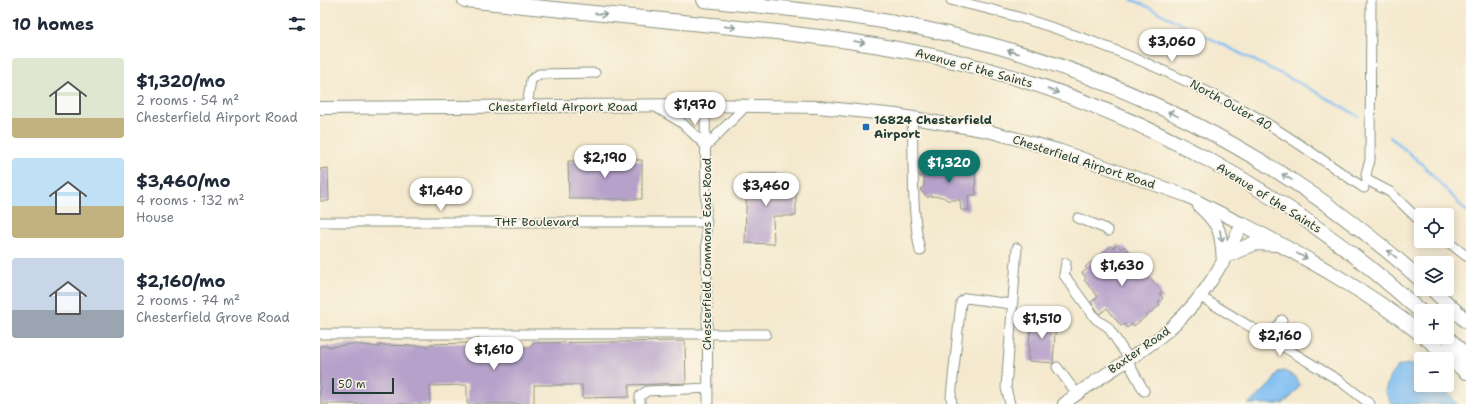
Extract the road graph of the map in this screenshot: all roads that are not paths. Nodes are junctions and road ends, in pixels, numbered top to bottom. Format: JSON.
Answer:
{"nodes":[{"id":1,"x":465,"y":0,"type":"edge"},
{"id":2,"x":704,"y":0,"type":"edge"},
{"id":3,"x":951,"y":0,"type":"edge"},
{"id":4,"x":1370,"y":0,"type":"edge"},
{"id":5,"x":595,"y":73,"type":"dead end"},
{"id":6,"x":705,"y":105,"type":"junction"},
{"id":7,"x":654,"y":106,"type":"junction"},
{"id":8,"x":746,"y":106,"type":"junction"},
{"id":9,"x":527,"y":107,"type":"junction"},
{"id":10,"x":320,"y":108,"type":"edge"},
{"id":11,"x":912,"y":118,"type":"junction"},
{"id":12,"x":706,"y":146,"type":"junction"},
{"id":13,"x":1362,"y":184,"type":"junction"},
{"id":14,"x":1188,"y":196,"type":"junction"},
{"id":15,"x":1414,"y":215,"type":"edge"},
{"id":16,"x":1078,"y":218,"type":"dead end"},
{"id":17,"x":320,"y":222,"type":"edge"},
{"id":18,"x":707,"y":222,"type":"junction"},
{"id":19,"x":1242,"y":224,"type":"junction"},
{"id":20,"x":1108,"y":231,"type":"dead end"},
{"id":21,"x":1282,"y":245,"type":"junction"},
{"id":22,"x":1454,"y":247,"type":"edge"},
{"id":23,"x":1016,"y":248,"type":"dead end"},
{"id":24,"x":920,"y":251,"type":"dead end"},
{"id":25,"x":1466,"y":256,"type":"edge"},
{"id":26,"x":1225,"y":259,"type":"junction"},
{"id":27,"x":1066,"y":263,"type":"dead end"},
{"id":28,"x":1414,"y":274,"type":"edge"},
{"id":29,"x":1439,"y":296,"type":"edge"},
{"id":30,"x":1201,"y":297,"type":"junction"},
{"id":31,"x":1012,"y":304,"type":"junction"},
{"id":32,"x":1414,"y":306,"type":"edge"},
{"id":33,"x":1282,"y":320,"type":"dead end"},
{"id":34,"x":1466,"y":321,"type":"edge"},
{"id":35,"x":1414,"y":328,"type":"edge"},
{"id":36,"x":320,"y":334,"type":"edge"},
{"id":37,"x":707,"y":334,"type":"junction"},
{"id":38,"x":766,"y":334,"type":"dead end"},
{"id":39,"x":1269,"y":338,"type":"junction"},
{"id":40,"x":1433,"y":344,"type":"edge"},
{"id":41,"x":1454,"y":344,"type":"edge"},
{"id":42,"x":1466,"y":356,"type":"edge"},
{"id":43,"x":1128,"y":360,"type":"junction"},
{"id":44,"x":1057,"y":367,"type":"dead end"},
{"id":45,"x":1466,"y":372,"type":"edge"},
{"id":46,"x":708,"y":388,"type":"junction"},
{"id":47,"x":1144,"y":392,"type":"dead end"},
{"id":48,"x":1076,"y":394,"type":"junction"},
{"id":49,"x":640,"y":404,"type":"edge"},
{"id":50,"x":708,"y":404,"type":"edge"},
{"id":51,"x":952,"y":404,"type":"edge"},
{"id":52,"x":1010,"y":404,"type":"edge"},
{"id":53,"x":1064,"y":404,"type":"edge"},
{"id":54,"x":1370,"y":404,"type":"edge"}],
"edges":[{"from":1,"to":32,"type":"highway","name":"Avenue of the Saints","one_way":true},
{"from":28,"to":2,"type":"highway","name":"Avenue of the Saints","one_way":true},
{"from":3,"to":13,"type":"street","name":"North Outer 40"},
{"from":4,"to":13,"type":"street"},
{"from":5,"to":9,"type":"street"},
{"from":6,"to":7,"type":"main road","name":"Chesterfield Airport Road"},
{"from":6,"to":8,"type":"main road","name":"Chesterfield Airport Road"},
{"from":6,"to":12,"type":"street","name":"Chesterfield Commons East Road"},
{"from":7,"to":9,"type":"main road","name":"Chesterfield Airport Road"},
{"from":7,"to":12,"type":"street"},
{"from":8,"to":11,"type":"main road","name":"Chesterfield Airport Road"},
{"from":8,"to":12,"type":"street"},
{"from":9,"to":10,"type":"main road","name":"Chesterfield Airport Road"},
{"from":11,"to":14,"type":"main road","name":"Chesterfield Airport Road"},
{"from":11,"to":24,"type":"street"},
{"from":12,"to":18,"type":"street","name":"Chesterfield Commons East Road"},
{"from":13,"to":15,"type":"street","name":"North Outer 40"},
{"from":14,"to":19,"type":"main road","name":"Chesterfield Airport Road"},
{"from":14,"to":26,"type":"main road","one_way":true},
{"from":16,"to":20,"type":"street"},
{"from":17,"to":18,"type":"street","name":"THF Boulevard"},
{"from":18,"to":37,"type":"street","name":"Chesterfield Commons East Road"},
{"from":19,"to":21,"type":"highway"},
{"from":19,"to":26,"type":"main road","name":"Baxter Road"},
{"from":21,"to":26,"type":"highway"},
{"from":21,"to":35,"type":"highway","one_way":true},
{"from":22,"to":25,"type":"street"},
{"from":23,"to":31,"type":"street"},
{"from":26,"to":30,"type":"main road","name":"Baxter Road"},
{"from":27,"to":43,"type":"street"},
{"from":29,"to":34,"type":"highway"},
{"from":30,"to":39,"type":"street"},
{"from":30,"to":43,"type":"main road","name":"Baxter Road"},
{"from":31,"to":51,"type":"street"},
{"from":31,"to":52,"type":"street"},
{"from":33,"to":39,"type":"street"},
{"from":36,"to":37,"type":"street"},
{"from":37,"to":38,"type":"street"},
{"from":37,"to":46,"type":"street","name":"Chesterfield Commons East Road"},
{"from":39,"to":54,"type":"street"},
{"from":40,"to":45,"type":"highway"},
{"from":41,"to":42,"type":"highway"},
{"from":43,"to":47,"type":"street"},
{"from":43,"to":48,"type":"main road","name":"Baxter Road"},
{"from":44,"to":48,"type":"street"},
{"from":46,"to":49,"type":"street"},
{"from":46,"to":50,"type":"street","name":"Chesterfield Commons East Road"},
{"from":48,"to":53,"type":"main road","name":"Baxter Road"}]}
